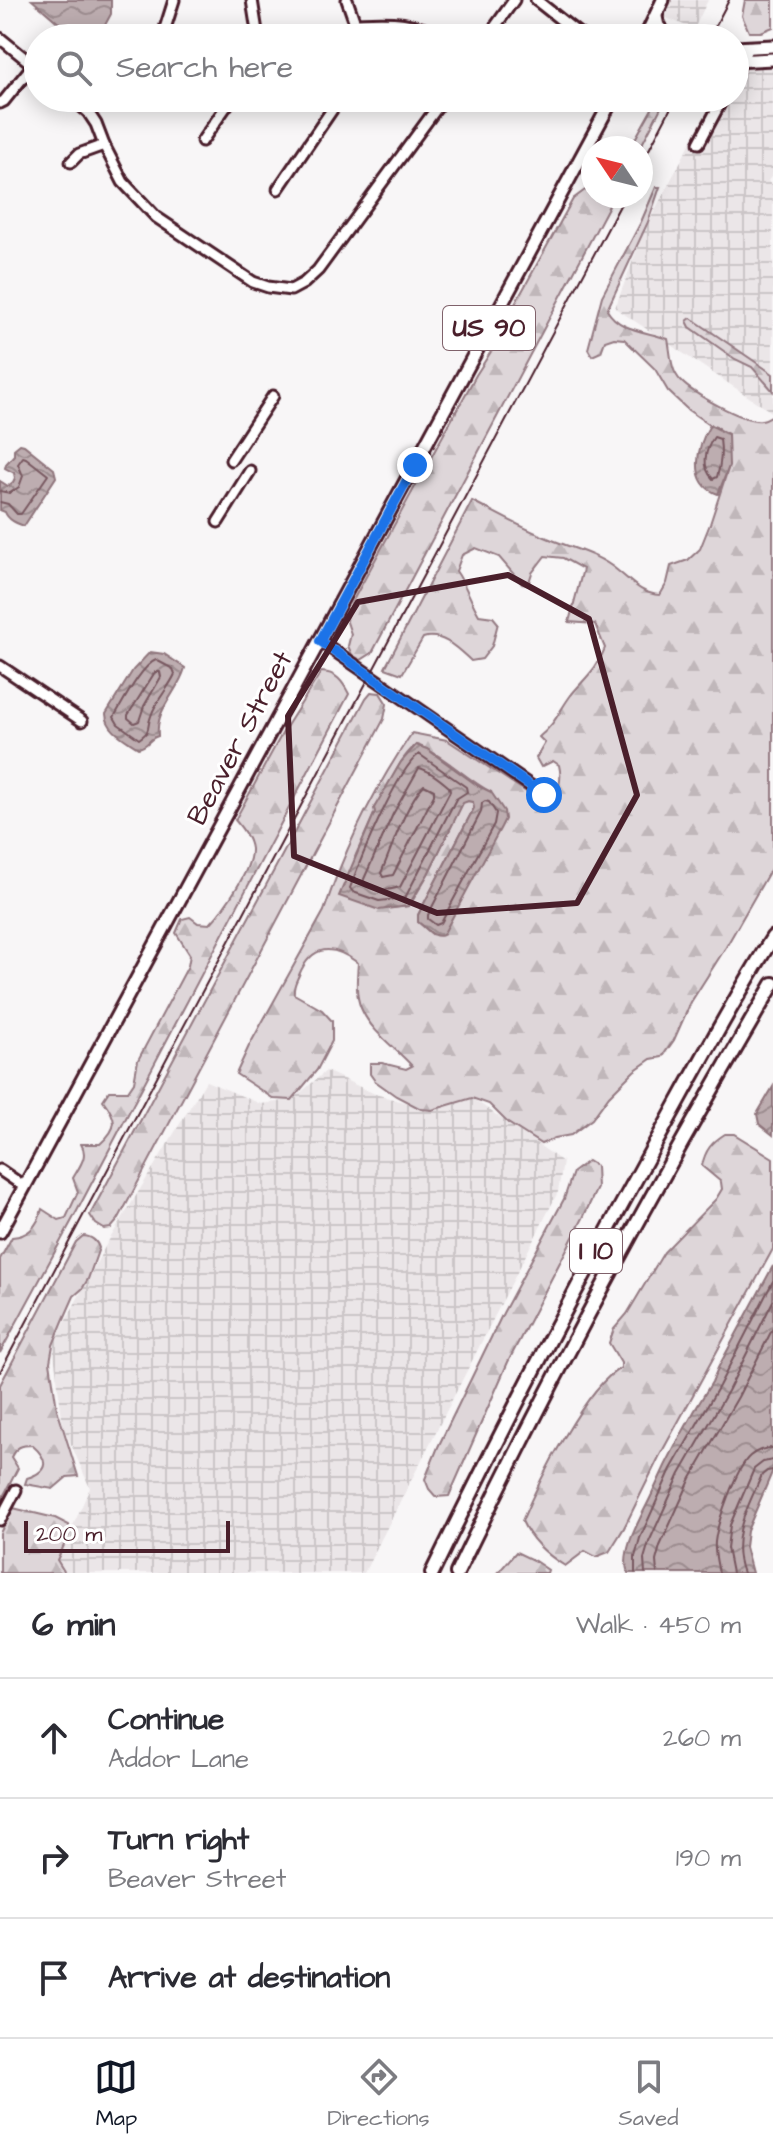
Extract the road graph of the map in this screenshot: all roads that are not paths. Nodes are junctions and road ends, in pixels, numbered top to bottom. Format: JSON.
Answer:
{"nodes":[{"id":1,"x":174,"y":0,"type":"edge"},
{"id":2,"x":252,"y":0,"type":"edge"},
{"id":3,"x":347,"y":0,"type":"edge"},
{"id":4,"x":514,"y":0,"type":"edge"},
{"id":5,"x":536,"y":0,"type":"edge"},
{"id":6,"x":663,"y":0,"type":"edge"},
{"id":7,"x":656,"y":17,"type":"junction"},
{"id":8,"x":355,"y":23,"type":"joint"},
{"id":9,"x":166,"y":24,"type":"edge"},
{"id":10,"x":256,"y":24,"type":"edge"},
{"id":11,"x":410,"y":24,"type":"edge"},
{"id":12,"x":497,"y":24,"type":"edge"},
{"id":13,"x":566,"y":24,"type":"edge"},
{"id":14,"x":652,"y":24,"type":"edge"},
{"id":15,"x":658,"y":24,"type":"edge"},
{"id":16,"x":0,"y":38,"type":"edge"},
{"id":17,"x":773,"y":46,"type":"edge"},
{"id":18,"x":749,"y":48,"type":"edge"},
{"id":19,"x":24,"y":57,"type":"edge"},
{"id":20,"x":773,"y":59,"type":"edge"},
{"id":21,"x":749,"y":60,"type":"edge"},
{"id":22,"x":24,"y":79,"type":"edge"},
{"id":23,"x":0,"y":103,"type":"edge"},
{"id":24,"x":88,"y":112,"type":"edge"},
{"id":25,"x":222,"y":112,"type":"edge"},
{"id":26,"x":330,"y":112,"type":"edge"},
{"id":27,"x":434,"y":112,"type":"edge"},
{"id":28,"x":605,"y":112,"type":"edge"},
{"id":29,"x":716,"y":112,"type":"edge"},
{"id":30,"x":202,"y":141,"type":"dead end"},
{"id":31,"x":699,"y":143,"type":"dead end"},
{"id":32,"x":104,"y":145,"type":"junction"},
{"id":33,"x":71,"y":162,"type":"dead end"},
{"id":34,"x":278,"y":189,"type":"dead end"},
{"id":35,"x":273,"y":396,"type":"dead end"},
{"id":36,"x":231,"y":460,"type":"dead end"},
{"id":37,"x":250,"y":471,"type":"dead end"},
{"id":38,"x":218,"y":522,"type":"dead end"},
{"id":39,"x":320,"y":641,"type":"junction"},
{"id":40,"x":0,"y":666,"type":"edge"},
{"id":41,"x":82,"y":721,"type":"dead end"},
{"id":42,"x":544,"y":795,"type":"dead end"},
{"id":43,"x":773,"y":937,"type":"edge"},
{"id":44,"x":773,"y":984,"type":"edge"},
{"id":45,"x":0,"y":1170,"type":"edge"},
{"id":46,"x":25,"y":1187,"type":"junction"},
{"id":47,"x":0,"y":1232,"type":"edge"},
{"id":48,"x":16,"y":1490,"type":"dead end"},
{"id":49,"x":0,"y":1520,"type":"edge"},
{"id":50,"x":432,"y":1573,"type":"edge"},
{"id":51,"x":457,"y":1573,"type":"edge"}],
"edges":[{"from":1,"to":9,"type":"street"},
{"from":2,"to":10,"type":"street"},
{"from":3,"to":8,"type":"street"},
{"from":4,"to":12,"type":"street"},
{"from":5,"to":13,"type":"street"},
{"from":6,"to":7,"type":"main road"},
{"from":7,"to":14,"type":"main road"},
{"from":7,"to":15,"type":"main road"},
{"from":8,"to":11,"type":"street"},
{"from":16,"to":19,"type":"street"},
{"from":17,"to":18,"type":"main road"},
{"from":20,"to":21,"type":"main road"},
{"from":22,"to":23,"type":"street"},
{"from":24,"to":32,"type":"street"},
{"from":25,"to":30,"type":"street"},
{"from":26,"to":34,"type":"street"},
{"from":27,"to":32,"type":"street"},
{"from":28,"to":39,"type":"main road","name":"Beaver Street","number":"US 90"},
{"from":29,"to":31,"type":"street"},
{"from":32,"to":33,"type":"street"},
{"from":35,"to":36,"type":"street"},
{"from":37,"to":38,"type":"street"},
{"from":39,"to":42,"type":"street"},
{"from":39,"to":46,"type":"main road","name":"Beaver Street","number":"US 90"},
{"from":40,"to":41,"type":"street"},
{"from":43,"to":50,"type":"highway","number":"I 10"},
{"from":44,"to":51,"type":"highway","number":"I 10"},
{"from":45,"to":46,"type":"street"},
{"from":46,"to":47,"type":"main road","name":"Beaver Street","number":"US 90"},
{"from":48,"to":49,"type":"street"}]}
